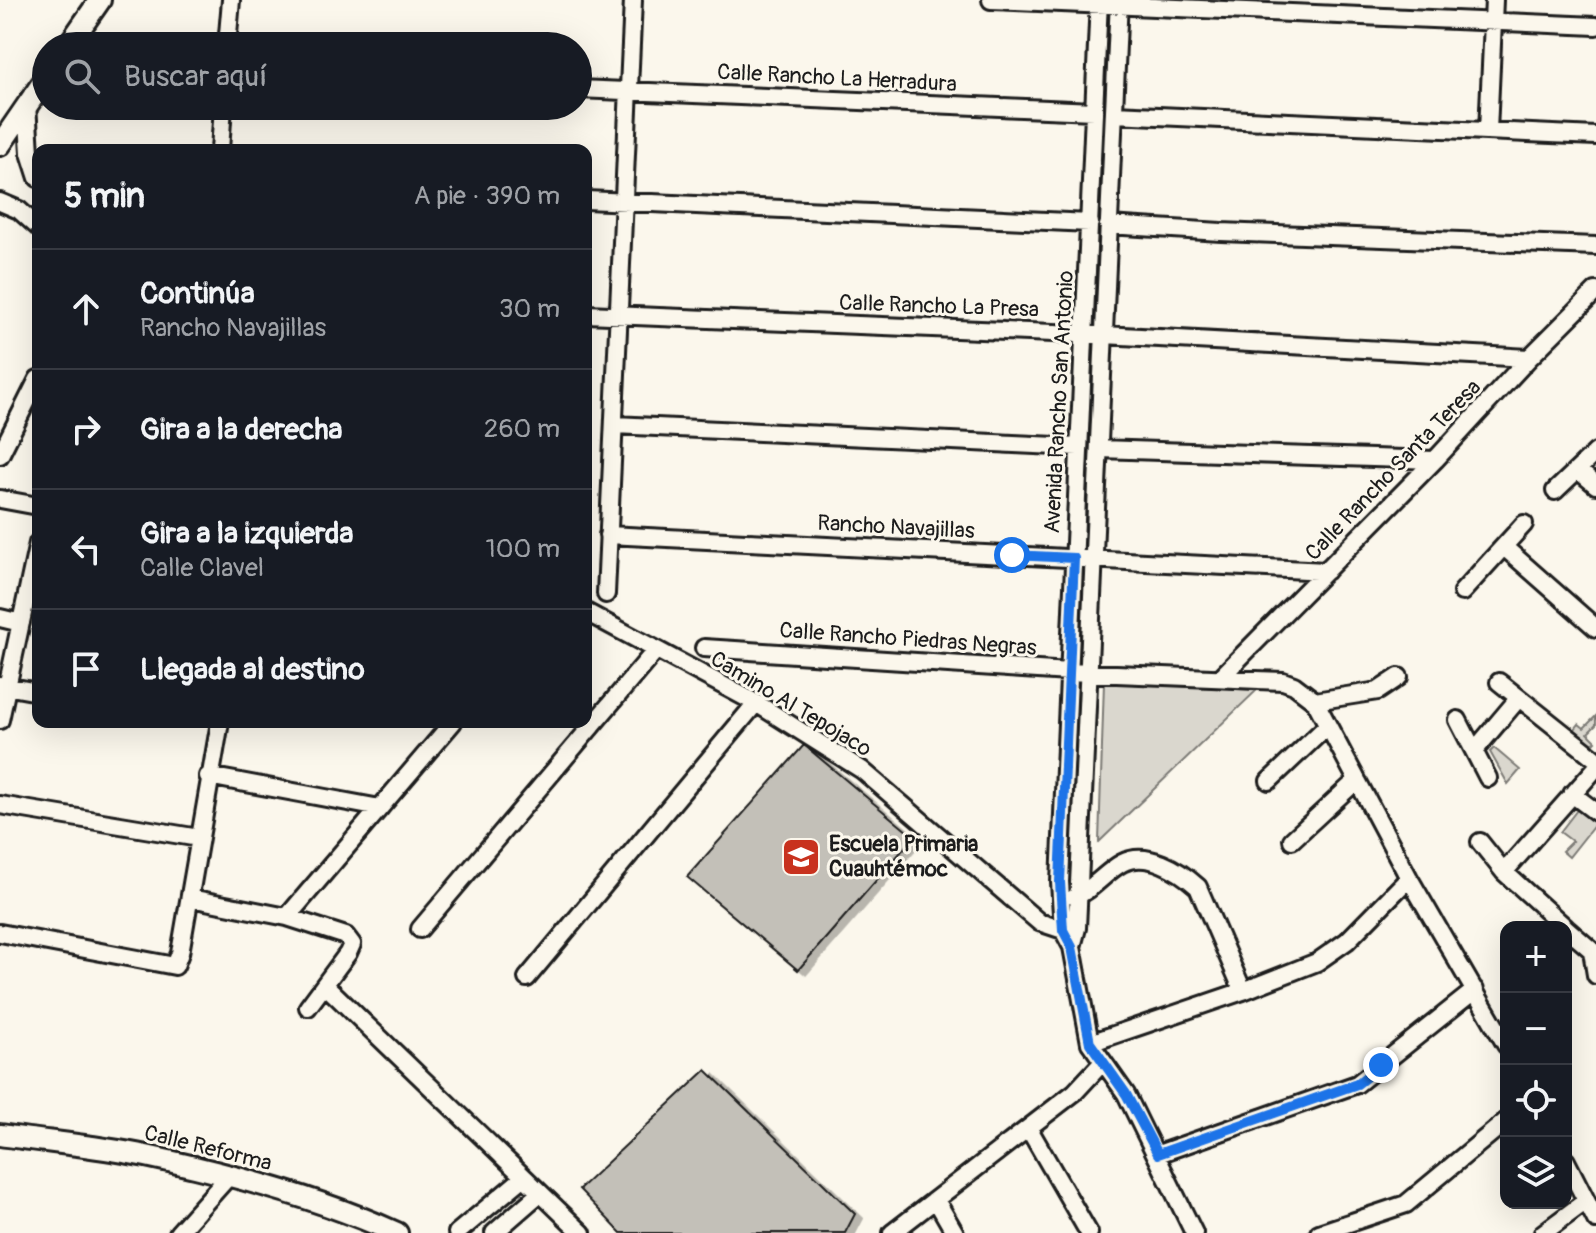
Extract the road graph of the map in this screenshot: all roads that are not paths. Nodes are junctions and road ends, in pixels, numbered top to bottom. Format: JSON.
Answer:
{"nodes":[{"id":1,"x":100,"y":0,"type":"edge"},
{"id":2,"x":231,"y":0,"type":"edge"},
{"id":3,"x":633,"y":0,"type":"edge"},
{"id":4,"x":991,"y":0,"type":"edge"},
{"id":5,"x":1494,"y":0,"type":"edge"},
{"id":6,"x":1099,"y":3,"type":"edge"},
{"id":7,"x":1118,"y":3,"type":"edge"},
{"id":8,"x":1493,"y":21,"type":"junction"},
{"id":9,"x":1596,"y":26,"type":"edge"},
{"id":10,"x":78,"y":32,"type":"edge"},
{"id":11,"x":228,"y":32,"type":"edge"},
{"id":12,"x":592,"y":90,"type":"edge"},
{"id":13,"x":629,"y":91,"type":"junction"},
{"id":14,"x":32,"y":97,"type":"edge"},
{"id":15,"x":27,"y":104,"type":"junction"},
{"id":16,"x":1094,"y":111,"type":"junction"},
{"id":17,"x":1114,"y":114,"type":"junction"},
{"id":18,"x":222,"y":120,"type":"edge"},
{"id":19,"x":1488,"y":131,"type":"junction"},
{"id":20,"x":1596,"y":136,"type":"edge"},
{"id":21,"x":220,"y":144,"type":"edge"},
{"id":22,"x":0,"y":145,"type":"edge"},
{"id":23,"x":32,"y":159,"type":"edge"},
{"id":24,"x":592,"y":200,"type":"edge"},
{"id":25,"x":624,"y":202,"type":"junction"},
{"id":26,"x":0,"y":203,"type":"edge"},
{"id":27,"x":32,"y":222,"type":"edge"},
{"id":28,"x":1090,"y":223,"type":"junction"},
{"id":29,"x":1108,"y":225,"type":"junction"},
{"id":30,"x":1596,"y":246,"type":"edge"},
{"id":31,"x":1596,"y":291,"type":"edge"},
{"id":32,"x":592,"y":314,"type":"edge"},
{"id":33,"x":617,"y":315,"type":"junction"},
{"id":34,"x":1084,"y":334,"type":"junction"},
{"id":35,"x":1104,"y":335,"type":"junction"},
{"id":36,"x":1529,"y":358,"type":"junction"},
{"id":37,"x":32,"y":391,"type":"edge"},
{"id":38,"x":614,"y":425,"type":"junction"},
{"id":39,"x":1078,"y":447,"type":"junction"},
{"id":40,"x":1099,"y":449,"type":"junction"},
{"id":41,"x":1596,"y":452,"type":"edge"},
{"id":42,"x":0,"y":455,"type":"edge"},
{"id":43,"x":1435,"y":460,"type":"junction"},
{"id":44,"x":1578,"y":470,"type":"junction"},
{"id":45,"x":1596,"y":485,"type":"edge"},
{"id":46,"x":1555,"y":491,"type":"dead end"},
{"id":47,"x":0,"y":499,"type":"edge"},
{"id":48,"x":32,"y":505,"type":"edge"},
{"id":49,"x":1524,"y":524,"type":"dead end"},
{"id":50,"x":608,"y":535,"type":"junction"},
{"id":51,"x":1504,"y":547,"type":"junction"},
{"id":52,"x":1074,"y":558,"type":"junction"},
{"id":53,"x":1093,"y":559,"type":"junction"},
{"id":54,"x":32,"y":571,"type":"edge"},
{"id":55,"x":1326,"y":571,"type":"junction"},
{"id":56,"x":1462,"y":592,"type":"dead end"},
{"id":57,"x":606,"y":594,"type":"dead end"},
{"id":58,"x":592,"y":615,"type":"edge"},
{"id":59,"x":0,"y":618,"type":"edge"},
{"id":60,"x":21,"y":623,"type":"junction"},
{"id":61,"x":1596,"y":628,"type":"edge"},
{"id":62,"x":704,"y":648,"type":"dead end"},
{"id":63,"x":656,"y":650,"type":"junction"},
{"id":64,"x":1069,"y":672,"type":"junction"},
{"id":65,"x":1090,"y":673,"type":"junction"},
{"id":66,"x":1399,"y":677,"type":"dead end"},
{"id":67,"x":1220,"y":678,"type":"junction"},
{"id":68,"x":1499,"y":682,"type":"dead end"},
{"id":69,"x":4,"y":686,"type":"edge"},
{"id":70,"x":32,"y":691,"type":"edge"},
{"id":71,"x":1518,"y":699,"type":"junction"},
{"id":72,"x":1315,"y":701,"type":"junction"},
{"id":73,"x":756,"y":703,"type":"junction"},
{"id":74,"x":0,"y":720,"type":"edge"},
{"id":75,"x":1458,"y":720,"type":"dead end"},
{"id":76,"x":592,"y":726,"type":"edge"},
{"id":77,"x":1327,"y":726,"type":"junction"},
{"id":78,"x":214,"y":728,"type":"edge"},
{"id":79,"x":448,"y":728,"type":"edge"},
{"id":80,"x":590,"y":728,"type":"edge"},
{"id":81,"x":1475,"y":750,"type":"junction"},
{"id":82,"x":1596,"y":759,"type":"edge"},
{"id":83,"x":1596,"y":768,"type":"edge"},
{"id":84,"x":208,"y":776,"type":"junction"},
{"id":85,"x":1488,"y":778,"type":"dead end"},
{"id":86,"x":1357,"y":780,"type":"junction"},
{"id":87,"x":1269,"y":781,"type":"dead end"},
{"id":88,"x":1572,"y":794,"type":"junction"},
{"id":89,"x":0,"y":805,"type":"edge"},
{"id":90,"x":380,"y":808,"type":"junction"},
{"id":91,"x":1596,"y":812,"type":"edge"},
{"id":92,"x":199,"y":838,"type":"junction"},
{"id":93,"x":1292,"y":840,"type":"dead end"},
{"id":94,"x":1480,"y":842,"type":"dead end"},
{"id":95,"x":1504,"y":872,"type":"junction"},
{"id":96,"x":1409,"y":878,"type":"junction"},
{"id":97,"x":1079,"y":896,"type":"junction"},
{"id":98,"x":190,"y":898,"type":"junction"},
{"id":99,"x":1061,"y":901,"type":"junction"},
{"id":100,"x":287,"y":917,"type":"junction"},
{"id":101,"x":1559,"y":921,"type":"edge"},
{"id":102,"x":420,"y":929,"type":"dead end"},
{"id":103,"x":1070,"y":929,"type":"junction"},
{"id":104,"x":1572,"y":932,"type":"edge"},
{"id":105,"x":0,"y":933,"type":"edge"},
{"id":106,"x":1594,"y":952,"type":"edge"},
{"id":107,"x":1596,"y":975,"type":"edge"},
{"id":108,"x":527,"y":978,"type":"dead end"},
{"id":109,"x":325,"y":985,"type":"junction"},
{"id":110,"x":1475,"y":990,"type":"junction"},
{"id":111,"x":1243,"y":991,"type":"junction"},
{"id":112,"x":308,"y":1007,"type":"dead end"},
{"id":113,"x":1500,"y":1034,"type":"edge"},
{"id":114,"x":1090,"y":1043,"type":"junction"},
{"id":115,"x":1102,"y":1063,"type":"junction"},
{"id":116,"x":1500,"y":1126,"type":"edge"},
{"id":117,"x":1029,"y":1129,"type":"junction"},
{"id":118,"x":0,"y":1135,"type":"edge"},
{"id":119,"x":1158,"y":1154,"type":"junction"},
{"id":120,"x":1572,"y":1173,"type":"edge"},
{"id":121,"x":229,"y":1176,"type":"junction"},
{"id":122,"x":523,"y":1178,"type":"junction"},
{"id":123,"x":540,"y":1193,"type":"junction"},
{"id":124,"x":936,"y":1200,"type":"junction"},
{"id":125,"x":1586,"y":1201,"type":"junction"},
{"id":126,"x":1596,"y":1220,"type":"edge"},
{"id":127,"x":178,"y":1233,"type":"edge"},
{"id":128,"x":397,"y":1233,"type":"edge"},
{"id":129,"x":457,"y":1233,"type":"edge"},
{"id":130,"x":494,"y":1233,"type":"edge"},
{"id":131,"x":582,"y":1233,"type":"edge"},
{"id":132,"x":892,"y":1233,"type":"edge"},
{"id":133,"x":955,"y":1233,"type":"edge"},
{"id":134,"x":1089,"y":1233,"type":"edge"},
{"id":135,"x":1194,"y":1233,"type":"edge"},
{"id":136,"x":1319,"y":1233,"type":"edge"},
{"id":137,"x":1543,"y":1233,"type":"edge"}],
"edges":[{"from":1,"to":10,"type":"main road"},
{"from":2,"to":11,"type":"street"},
{"from":3,"to":13,"type":"street"},
{"from":4,"to":6,"type":"street"},
{"from":5,"to":8,"type":"street"},
{"from":6,"to":7,"type":"street"},
{"from":6,"to":16,"type":"street","name":"Avenida Rancho San Antonio"},
{"from":7,"to":8,"type":"street"},
{"from":7,"to":17,"type":"street","name":"Avenida Rancho San Antonio"},
{"from":8,"to":9,"type":"street"},
{"from":8,"to":19,"type":"street"},
{"from":12,"to":13,"type":"street","name":"Calle Rancho La Herradura"},
{"from":13,"to":16,"type":"street","name":"Calle Rancho La Herradura"},
{"from":13,"to":25,"type":"street"},
{"from":14,"to":15,"type":"main road"},
{"from":15,"to":22,"type":"main road"},
{"from":15,"to":23,"type":"street"},
{"from":16,"to":28,"type":"street","name":"Avenida Rancho San Antonio"},
{"from":17,"to":19,"type":"street"},
{"from":17,"to":29,"type":"street","name":"Avenida Rancho San Antonio"},
{"from":18,"to":21,"type":"street"},
{"from":19,"to":20,"type":"street"},
{"from":24,"to":25,"type":"street"},
{"from":25,"to":28,"type":"street"},
{"from":25,"to":33,"type":"street"},
{"from":26,"to":27,"type":"street"},
{"from":28,"to":34,"type":"street","name":"Avenida Rancho San Antonio"},
{"from":29,"to":30,"type":"street"},
{"from":29,"to":35,"type":"street","name":"Avenida Rancho San Antonio"},
{"from":31,"to":36,"type":"street","name":"Calle Rancho Santa Teresa"},
{"from":32,"to":33,"type":"street","name":"Calle Rancho La Presa"},
{"from":33,"to":34,"type":"street","name":"Calle Rancho La Presa"},
{"from":33,"to":38,"type":"street"},
{"from":34,"to":35,"type":"street","name":"Calle Rancho La Presa"},
{"from":34,"to":39,"type":"street","name":"Avenida Rancho San Antonio"},
{"from":35,"to":36,"type":"street","name":"Calle Rancho La Presa"},
{"from":35,"to":40,"type":"street","name":"Avenida Rancho San Antonio"},
{"from":36,"to":43,"type":"street","name":"Calle Rancho Santa Teresa"},
{"from":37,"to":42,"type":"street"},
{"from":38,"to":39,"type":"street"},
{"from":38,"to":50,"type":"street"},
{"from":39,"to":52,"type":"street","name":"Avenida Rancho San Antonio"},
{"from":40,"to":43,"type":"street"},
{"from":40,"to":53,"type":"street","name":"Avenida Rancho San Antonio"},
{"from":41,"to":44,"type":"street"},
{"from":43,"to":55,"type":"street","name":"Calle Rancho Santa Teresa"},
{"from":44,"to":45,"type":"street"},
{"from":44,"to":46,"type":"street"},
{"from":47,"to":48,"type":"street"},
{"from":49,"to":51,"type":"street"},
{"from":50,"to":52,"type":"street","name":"Rancho Navajillas"},
{"from":50,"to":57,"type":"street"},
{"from":51,"to":56,"type":"street"},
{"from":51,"to":61,"type":"street"},
{"from":52,"to":53,"type":"street","name":"Rancho Navajillas"},
{"from":52,"to":64,"type":"street","name":"Avenida Rancho San Antonio"},
{"from":53,"to":55,"type":"street","name":"Rancho Navajillas"},
{"from":53,"to":65,"type":"street","name":"Avenida Rancho San Antonio"},
{"from":54,"to":60,"type":"street"},
{"from":55,"to":67,"type":"street","name":"Calle Rancho Santa Teresa"},
{"from":58,"to":63,"type":"street","name":"Camino Al Tepojaco"},
{"from":59,"to":60,"type":"street"},
{"from":60,"to":69,"type":"street"},
{"from":62,"to":64,"type":"street","name":"Calle Rancho Piedras Negras"},
{"from":63,"to":73,"type":"street","name":"Camino Al Tepojaco"},
{"from":63,"to":76,"type":"street"},
{"from":64,"to":65,"type":"street","name":"Calle Rancho Piedras Negras"},
{"from":64,"to":99,"type":"street","name":"Avenida Rancho San Antonio"},
{"from":65,"to":67,"type":"street","name":"Calle Rancho Piedras Negras"},
{"from":65,"to":97,"type":"street","name":"Avenida Rancho San Antonio"},
{"from":66,"to":72,"type":"street"},
{"from":67,"to":72,"type":"street","name":"Calle Rancho Piedras Negras"},
{"from":68,"to":71,"type":"street"},
{"from":69,"to":70,"type":"street"},
{"from":69,"to":74,"type":"street"},
{"from":71,"to":81,"type":"street"},
{"from":71,"to":82,"type":"street"},
{"from":72,"to":77,"type":"street"},
{"from":73,"to":103,"type":"street","name":"Camino Al Tepojaco"},
{"from":73,"to":108,"type":"street"},
{"from":75,"to":81,"type":"street"},
{"from":77,"to":86,"type":"street"},
{"from":77,"to":87,"type":"street"},
{"from":78,"to":84,"type":"street"},
{"from":79,"to":90,"type":"street"},
{"from":80,"to":102,"type":"street"},
{"from":81,"to":85,"type":"street"},
{"from":83,"to":88,"type":"street"},
{"from":84,"to":90,"type":"street"},
{"from":84,"to":92,"type":"street"},
{"from":86,"to":93,"type":"street"},
{"from":86,"to":96,"type":"street"},
{"from":88,"to":91,"type":"street"},
{"from":88,"to":95,"type":"street"},
{"from":89,"to":92,"type":"street"},
{"from":90,"to":100,"type":"street"},
{"from":92,"to":98,"type":"street"},
{"from":94,"to":95,"type":"street"},
{"from":95,"to":101,"type":"street"},
{"from":96,"to":110,"type":"street"},
{"from":96,"to":111,"type":"street"},
{"from":97,"to":99,"type":"street"},
{"from":97,"to":103,"type":"street","name":"Avenida Rancho San Antonio"},
{"from":97,"to":111,"type":"street"},
{"from":98,"to":100,"type":"street"},
{"from":98,"to":105,"type":"street"},
{"from":99,"to":103,"type":"street","name":"Avenida Rancho San Antonio"},
{"from":100,"to":109,"type":"street"},
{"from":103,"to":114,"type":"street","name":"Avenida Rancho San Antonio"},
{"from":104,"to":106,"type":"street"},
{"from":106,"to":107,"type":"street"},
{"from":109,"to":112,"type":"street"},
{"from":109,"to":122,"type":"street"},
{"from":110,"to":113,"type":"street"},
{"from":110,"to":119,"type":"street"},
{"from":111,"to":114,"type":"street"},
{"from":114,"to":115,"type":"street","name":"Avenida Rancho San Antonio"},
{"from":115,"to":117,"type":"street"},
{"from":115,"to":119,"type":"street","name":"Avenida Rancho San Antonio"},
{"from":116,"to":136,"type":"street"},
{"from":117,"to":124,"type":"street"},
{"from":117,"to":134,"type":"street"},
{"from":118,"to":121,"type":"main road","name":"Calle Reforma"},
{"from":119,"to":135,"type":"street","name":"Avenida Rancho San Antonio"},
{"from":120,"to":125,"type":"street"},
{"from":121,"to":127,"type":"street"},
{"from":121,"to":128,"type":"main road","name":"Calle Reforma"},
{"from":122,"to":123,"type":"street"},
{"from":122,"to":129,"type":"street"},
{"from":123,"to":130,"type":"street"},
{"from":123,"to":131,"type":"street"},
{"from":124,"to":132,"type":"street"},
{"from":124,"to":133,"type":"street"},
{"from":125,"to":126,"type":"street"},
{"from":125,"to":137,"type":"street"}]}
